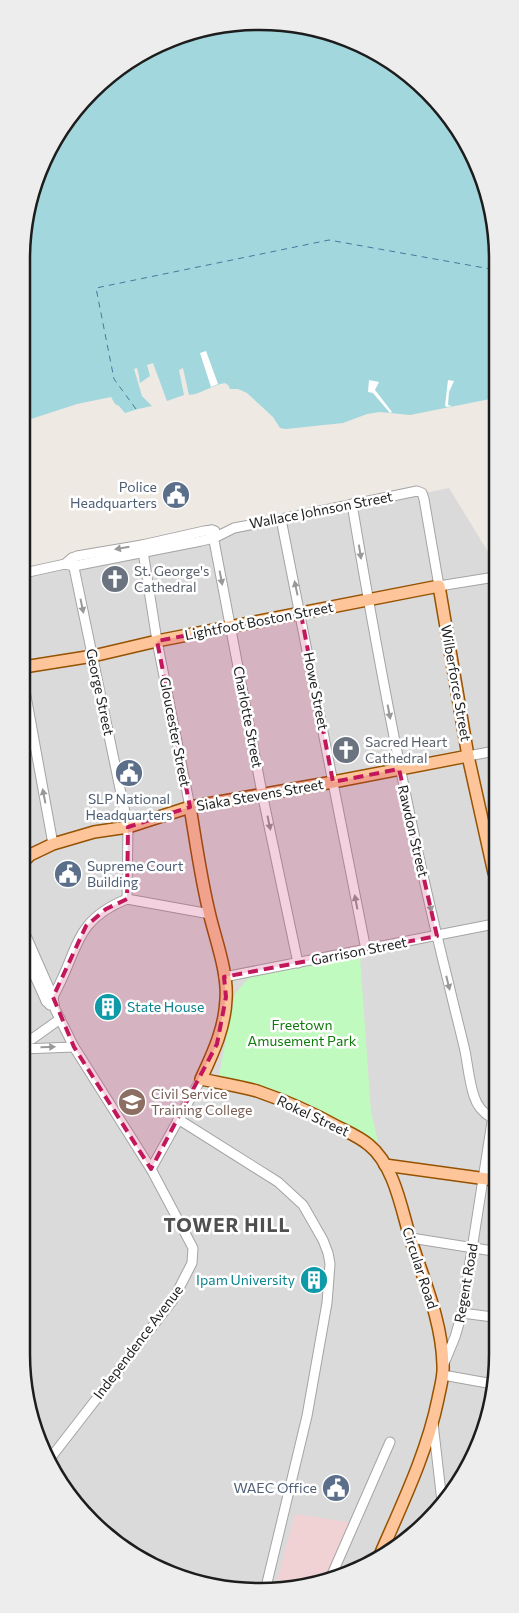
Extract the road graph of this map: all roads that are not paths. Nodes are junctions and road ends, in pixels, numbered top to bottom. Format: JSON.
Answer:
{"nodes":[{"id":1,"x":422,"y":493,"type":"joint"},
{"id":2,"x":352,"y":504,"type":"junction"},
{"id":3,"x":282,"y":519,"type":"junction"},
{"id":4,"x":215,"y":534,"type":"junction"},
{"id":5,"x":143,"y":548,"type":"junction"},
{"id":6,"x":70,"y":563,"type":"junction"},
{"id":7,"x":30,"y":572,"type":"edge"},
{"id":8,"x":489,"y":579,"type":"edge"},
{"id":9,"x":439,"y":586,"type":"junction"},
{"id":10,"x":368,"y":601,"type":"junction"},
{"id":11,"x":301,"y":614,"type":"junction"},
{"id":12,"x":230,"y":628,"type":"junction"},
{"id":13,"x":157,"y":641,"type":"junction"},
{"id":14,"x":93,"y":656,"type":"junction"},
{"id":15,"x":30,"y":666,"type":"edge"},
{"id":16,"x":30,"y":719,"type":"edge"},
{"id":17,"x":489,"y":752,"type":"edge"},
{"id":18,"x":468,"y":756,"type":"junction"},
{"id":19,"x":400,"y":769,"type":"junction"},
{"id":20,"x":333,"y":782,"type":"junction"},
{"id":21,"x":262,"y":793,"type":"junction"},
{"id":22,"x":190,"y":806,"type":"junction"},
{"id":23,"x":128,"y":827,"type":"junction"},
{"id":24,"x":53,"y":844,"type":"junction"},
{"id":25,"x":489,"y":850,"type":"edge"},
{"id":26,"x":30,"y":855,"type":"edge"},
{"id":27,"x":127,"y":899,"type":"junction"},
{"id":28,"x":210,"y":914,"type":"junction"},
{"id":29,"x":489,"y":925,"type":"edge"},
{"id":30,"x":437,"y":936,"type":"junction"},
{"id":31,"x":30,"y":948,"type":"edge"},
{"id":32,"x":366,"y":950,"type":"junction"},
{"id":33,"x":30,"y":963,"type":"edge"},
{"id":34,"x":298,"y":963,"type":"junction"},
{"id":35,"x":224,"y":977,"type":"junction"},
{"id":36,"x":49,"y":999,"type":"junction"},
{"id":37,"x":60,"y":1019,"type":"junction"},
{"id":38,"x":30,"y":1040,"type":"edge"},
{"id":39,"x":74,"y":1046,"type":"junction"},
{"id":40,"x":30,"y":1048,"type":"edge"},
{"id":41,"x":201,"y":1079,"type":"junction"},
{"id":42,"x":489,"y":1112,"type":"edge"},
{"id":43,"x":178,"y":1119,"type":"junction"},
{"id":44,"x":385,"y":1165,"type":"junction"},
{"id":45,"x":489,"y":1166,"type":"edge"},
{"id":46,"x":150,"y":1169,"type":"junction"},
{"id":47,"x":488,"y":1179,"type":"edge"},
{"id":48,"x":410,"y":1238,"type":"junction"},
{"id":49,"x":472,"y":1249,"type":"junction"},
{"id":50,"x":489,"y":1251,"type":"edge"},
{"id":51,"x":462,"y":1313,"type":"junction"},
{"id":52,"x":489,"y":1316,"type":"edge"},
{"id":53,"x":443,"y":1370,"type":"junction"},
{"id":54,"x":487,"y":1382,"type":"edge"},
{"id":55,"x":433,"y":1422,"type":"junction"},
{"id":56,"x":390,"y":1442,"type":"dead end"},
{"id":57,"x":54,"y":1454,"type":"edge"},
{"id":58,"x":444,"y":1490,"type":"edge"},
{"id":59,"x":384,"y":1546,"type":"edge"},
{"id":60,"x":334,"y":1571,"type":"edge"},
{"id":61,"x":267,"y":1583,"type":"edge"}],
"edges":[{"from":1,"to":2,"type":"street","name":"Wallace Johnson Street"},
{"from":1,"to":9,"type":"street","name":"Wilberforce Street"},
{"from":2,"to":3,"type":"street","name":"Wallace Johnson Street"},
{"from":2,"to":10,"type":"street","name":"Rawdon Street","one_way":true},
{"from":3,"to":4,"type":"street","name":"Wallace Johnson Street"},
{"from":11,"to":3,"type":"street","name":"Howe Street","one_way":true},
{"from":4,"to":5,"type":"street","name":"Wallace Johnson Street"},
{"from":4,"to":12,"type":"street","name":"Charlotte Street","one_way":true},
{"from":5,"to":6,"type":"street","name":"Wallace Johnson Street"},
{"from":5,"to":13,"type":"street","name":"Gloucester Street"},
{"from":6,"to":7,"type":"street","name":"Wallace Johnson Street"},
{"from":6,"to":14,"type":"street","name":"George Street","one_way":true},
{"from":8,"to":9,"type":"street","name":"Lightfoot Boston Street"},
{"from":9,"to":10,"type":"main road","name":"Lightfoot Boston Street"},
{"from":9,"to":18,"type":"main road","name":"Wilberforce Street"},
{"from":10,"to":11,"type":"main road","name":"Lightfoot Boston Street"},
{"from":10,"to":19,"type":"street","name":"Rawdon Street","one_way":true},
{"from":11,"to":12,"type":"main road","name":"Lightfoot Boston Street"},
{"from":11,"to":20,"type":"street","name":"Howe Street"},
{"from":12,"to":13,"type":"main road","name":"Lightfoot Boston Street"},
{"from":12,"to":21,"type":"street","name":"Charlotte Street"},
{"from":13,"to":14,"type":"main road","name":"Lightfoot Boston Street"},
{"from":13,"to":22,"type":"street","name":"Gloucester Street"},
{"from":14,"to":15,"type":"main road","name":"Lightfoot Boston Street"},
{"from":14,"to":23,"type":"street","name":"George Street"},
{"from":24,"to":16,"type":"street","one_way":true},
{"from":17,"to":18,"type":"street","name":"Siaka Stevens Street"},
{"from":18,"to":19,"type":"main road","name":"Siaka Stevens Street"},
{"from":18,"to":25,"type":"main road","name":"Wilberforce Street"},
{"from":19,"to":20,"type":"main road","name":"Siaka Stevens Street"},
{"from":19,"to":30,"type":"street","name":"Rawdon Street","one_way":true},
{"from":20,"to":21,"type":"main road","name":"Siaka Stevens Street"},
{"from":32,"to":20,"type":"street","name":"Howe Street","one_way":true},
{"from":21,"to":22,"type":"main road","name":"Siaka Stevens Street"},
{"from":21,"to":34,"type":"street","name":"Charlotte Street","one_way":true},
{"from":22,"to":23,"type":"main road","name":"Siaka Stevens Street"},
{"from":22,"to":28,"type":"main road","name":"Gloucester Street"},
{"from":23,"to":24,"type":"main road","name":"Siaka Stevens Street"},
{"from":23,"to":27,"type":"street","name":"George Street"},
{"from":24,"to":26,"type":"main road","name":"Siaka Stevens Street"},
{"from":27,"to":28,"type":"street"},
{"from":27,"to":36,"type":"street"},
{"from":28,"to":35,"type":"main road","name":"Gloucester Street"},
{"from":29,"to":30,"type":"street","name":"Garrison Street"},
{"from":30,"to":32,"type":"street","name":"Garrison Street"},
{"from":30,"to":42,"type":"street","name":"Rawdon Street","one_way":true},
{"from":31,"to":36,"type":"street"},
{"from":32,"to":34,"type":"street","name":"Garrison Street"},
{"from":33,"to":36,"type":"street"},
{"from":34,"to":35,"type":"street","name":"Garrison Street"},
{"from":35,"to":41,"type":"main road","name":"Gloucester Street"},
{"from":36,"to":37,"type":"street","name":"Independence Avenue"},
{"from":37,"to":38,"type":"street"},
{"from":37,"to":39,"type":"street","name":"Independence Avenue"},
{"from":40,"to":39,"type":"street","one_way":true},
{"from":39,"to":46,"type":"street","name":"Independence Avenue"},
{"from":41,"to":43,"type":"street"},
{"from":41,"to":44,"type":"main road","name":"Rokel Street"},
{"from":43,"to":46,"type":"street"},
{"from":43,"to":61,"type":"street"},
{"from":44,"to":47,"type":"main road"},
{"from":44,"to":48,"type":"main road","name":"Circular Road"},
{"from":45,"to":47,"type":"street","name":"Regent Road"},
{"from":46,"to":57,"type":"street","name":"Independence Avenue"},
{"from":47,"to":49,"type":"street","name":"Regent Road"},
{"from":48,"to":49,"type":"street"},
{"from":48,"to":53,"type":"main road","name":"Circular Road"},
{"from":49,"to":50,"type":"street"},
{"from":49,"to":51,"type":"street","name":"Regent Road"},
{"from":51,"to":52,"type":"street"},
{"from":51,"to":53,"type":"street","name":"Regent Road"},
{"from":53,"to":54,"type":"street"},
{"from":53,"to":55,"type":"main road","name":"Regent Road"},
{"from":55,"to":58,"type":"street","name":"Regent Road"},
{"from":55,"to":59,"type":"main road"},
{"from":56,"to":60,"type":"street"}]}
